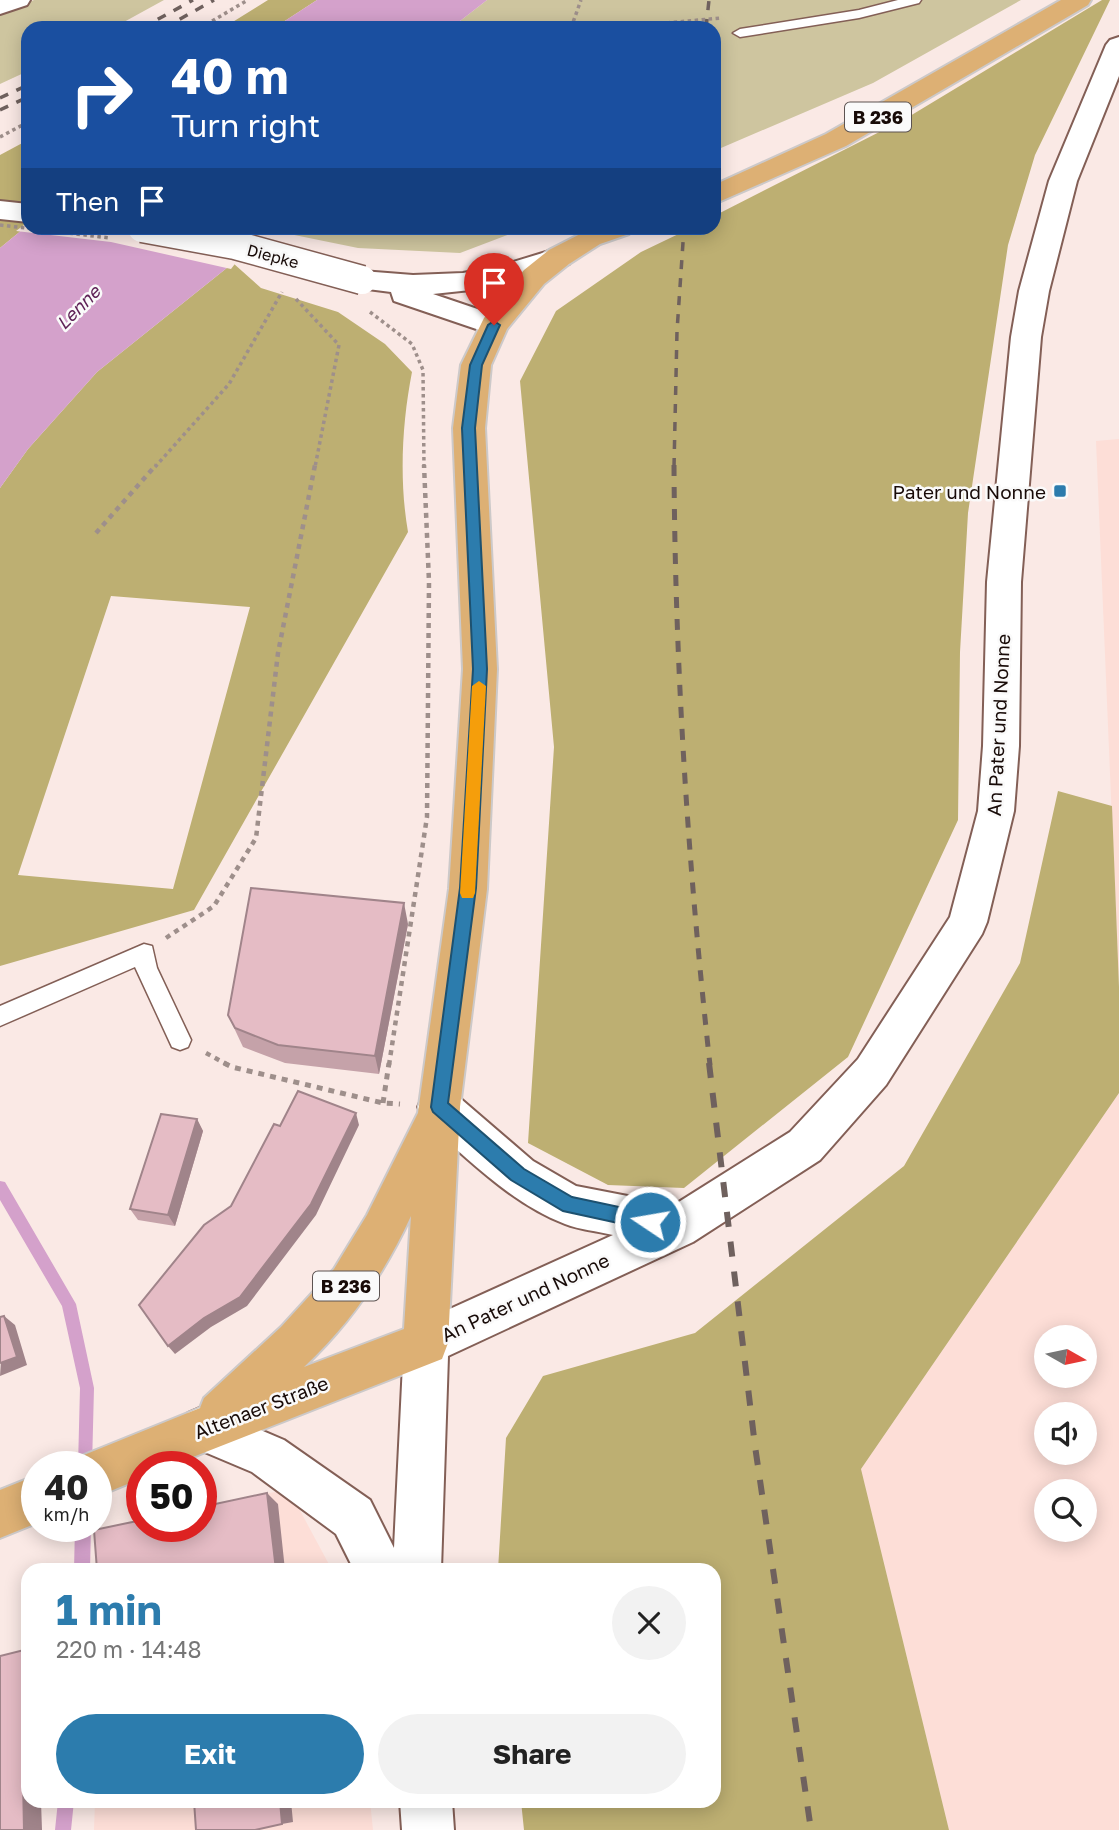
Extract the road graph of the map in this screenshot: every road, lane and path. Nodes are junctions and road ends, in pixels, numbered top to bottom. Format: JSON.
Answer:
{"nodes":[{"id":1,"x":18,"y":0,"type":"edge"},
{"id":2,"x":248,"y":0,"type":"edge"},
{"id":3,"x":581,"y":0,"type":"edge"},
{"id":4,"x":914,"y":0,"type":"edge"},
{"id":5,"x":1079,"y":0,"type":"edge"},
{"id":6,"x":0,"y":7,"type":"edge"},
{"id":7,"x":212,"y":21,"type":"edge"},
{"id":8,"x":574,"y":21,"type":"edge"},
{"id":9,"x":740,"y":33,"type":"dead end"},
{"id":10,"x":1119,"y":45,"type":"edge"},
{"id":11,"x":21,"y":126,"type":"edge"},
{"id":12,"x":0,"y":137,"type":"edge"},
{"id":13,"x":721,"y":192,"type":"edge"},
{"id":14,"x":0,"y":210,"type":"edge"},
{"id":15,"x":21,"y":212,"type":"edge"},
{"id":16,"x":178,"y":235,"type":"edge"},
{"id":17,"x":600,"y":235,"type":"edge"},
{"id":18,"x":559,"y":257,"type":"junction"},
{"id":19,"x":284,"y":288,"type":"dead end"},
{"id":20,"x":361,"y":293,"type":"junction"},
{"id":21,"x":293,"y":298,"type":"dead end"},
{"id":22,"x":494,"y":325,"type":"junction"},
{"id":23,"x":96,"y":533,"type":"dead end"},
{"id":24,"x":144,"y":953,"type":"junction"},
{"id":25,"x":0,"y":1016,"type":"edge"},
{"id":26,"x":180,"y":1040,"type":"joint"},
{"id":27,"x":439,"y":1107,"type":"junction"},
{"id":28,"x":678,"y":1227,"type":"junction"},
{"id":29,"x":426,"y":1343,"type":"junction"},
{"id":30,"x":204,"y":1429,"type":"junction"},
{"id":31,"x":112,"y":1468,"type":"edge"},
{"id":32,"x":21,"y":1505,"type":"edge"},
{"id":33,"x":0,"y":1514,"type":"edge"},
{"id":34,"x":376,"y":1563,"type":"edge"},
{"id":35,"x":417,"y":1563,"type":"edge"},
{"id":36,"x":426,"y":1808,"type":"edge"},
{"id":37,"x":428,"y":1830,"type":"edge"}],
"edges":[{"from":1,"to":6,"type":"main road"},
{"from":2,"to":7,"type":"path"},
{"from":3,"to":8,"type":"path"},
{"from":4,"to":9,"type":"lane"},
{"from":5,"to":13,"type":"main road","number":"B 236"},
{"from":10,"to":28,"type":"main road","name":"An Pater und Nonne"},
{"from":11,"to":12,"type":"path"},
{"from":14,"to":15,"type":"main road"},
{"from":16,"to":20,"type":"main road","name":"Diepke","bridge":true},
{"from":17,"to":18,"type":"main road","number":"B 236"},
{"from":18,"to":20,"type":"main road","name":"Diepke"},
{"from":18,"to":22,"type":"main road","number":"B 236"},
{"from":19,"to":23,"type":"path"},
{"from":20,"to":22,"type":"main road","name":"Diepke"},
{"from":20,"to":26,"type":"path"},
{"from":21,"to":24,"type":"path"},
{"from":22,"to":27,"type":"main road","number":"B 236"},
{"from":24,"to":25,"type":"lane"},
{"from":24,"to":26,"type":"lane"},
{"from":27,"to":28,"type":"main road"},
{"from":27,"to":29,"type":"main road","number":"B 236"},
{"from":27,"to":30,"type":"main road","number":"B 236"},
{"from":28,"to":29,"type":"main road","name":"An Pater und Nonne"},
{"from":29,"to":30,"type":"main road","name":"Altenaer Straße","number":"B 236"},
{"from":29,"to":35,"type":"main road"},
{"from":30,"to":31,"type":"main road","name":"Altenaer Straße","number":"B 236"},
{"from":30,"to":34,"type":"main road"},
{"from":32,"to":33,"type":"main road"},
{"from":36,"to":37,"type":"main road"}]}
